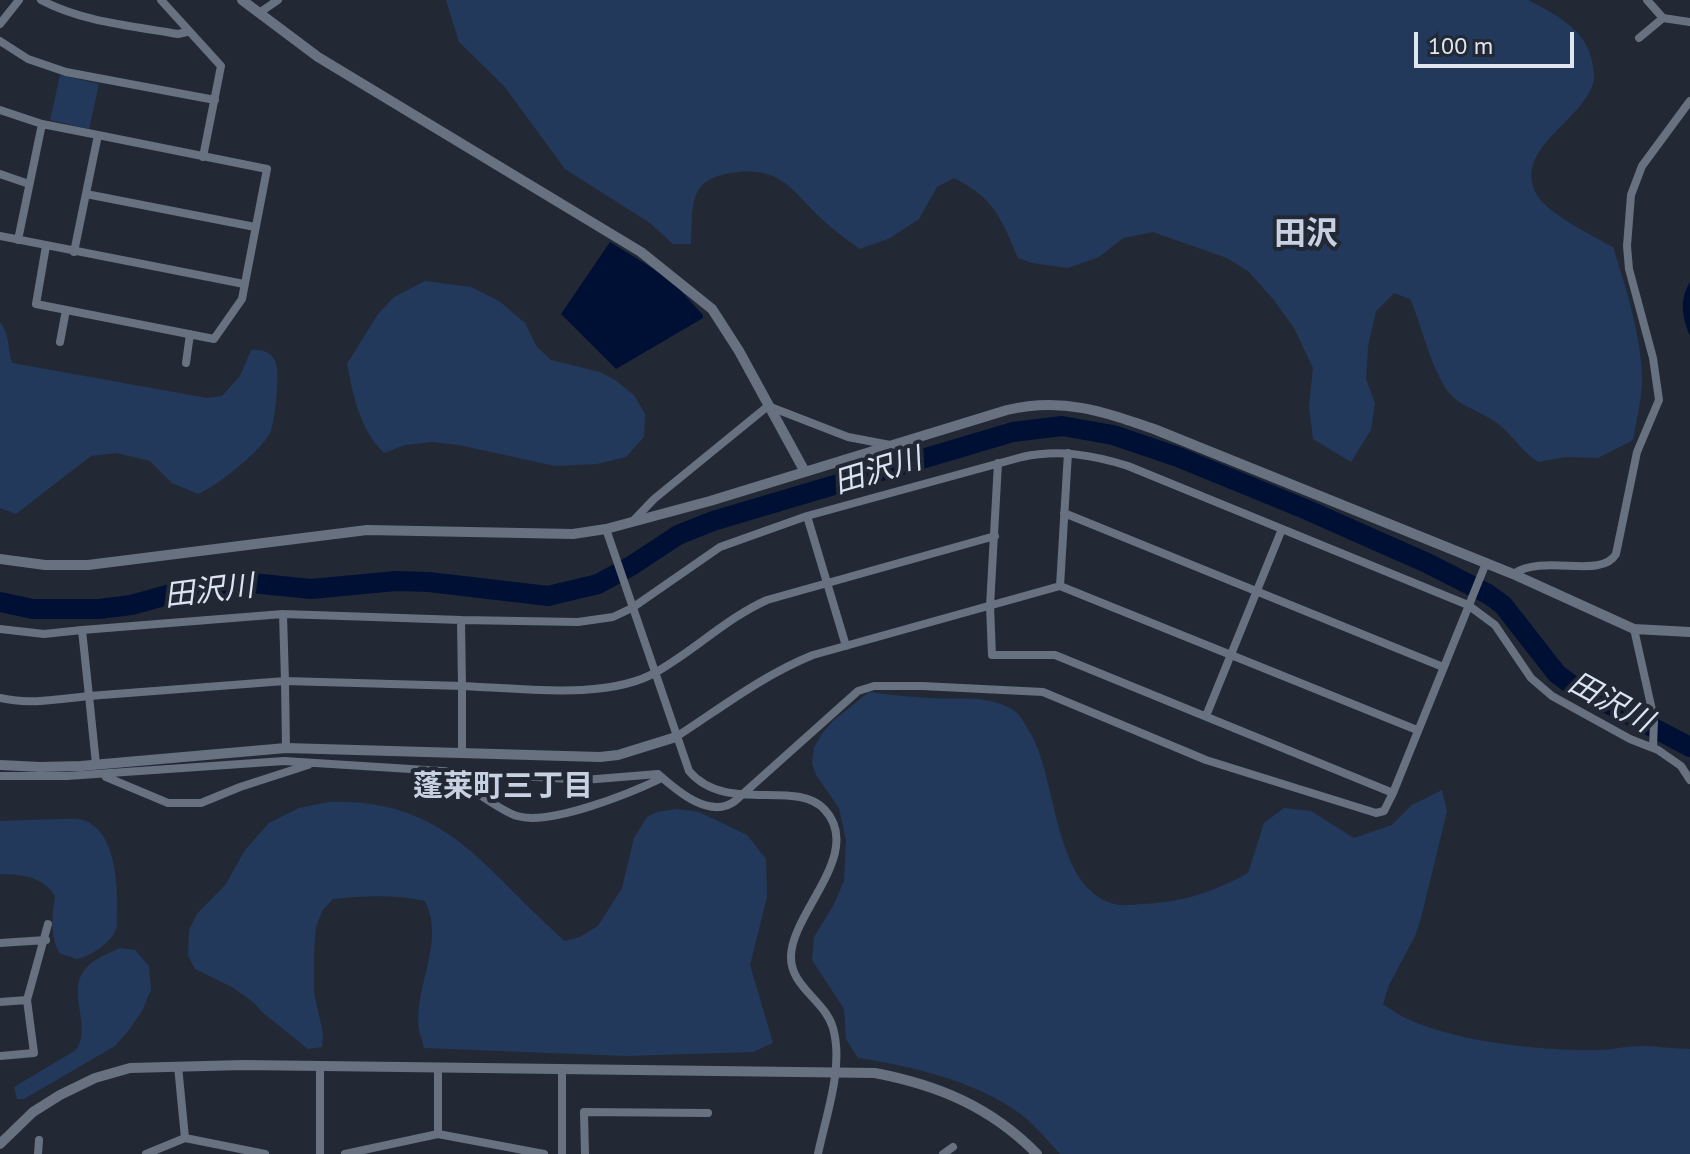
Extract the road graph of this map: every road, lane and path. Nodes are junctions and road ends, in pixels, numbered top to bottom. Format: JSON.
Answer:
{"nodes":[{"id":1,"x":19,"y":0,"type":"edge"},
{"id":2,"x":41,"y":0,"type":"edge"},
{"id":3,"x":161,"y":0,"type":"edge"},
{"id":4,"x":242,"y":0,"type":"edge"},
{"id":5,"x":278,"y":0,"type":"edge"},
{"id":6,"x":1647,"y":0,"type":"edge"},
{"id":7,"x":259,"y":13,"type":"junction"},
{"id":8,"x":1663,"y":18,"type":"junction"},
{"id":9,"x":1690,"y":22,"type":"edge"},
{"id":10,"x":0,"y":24,"type":"edge"},
{"id":11,"x":187,"y":32,"type":"junction"},
{"id":12,"x":1639,"y":38,"type":"dead end"},
{"id":13,"x":0,"y":41,"type":"edge"},
{"id":14,"x":215,"y":100,"type":"junction"},
{"id":15,"x":1690,"y":101,"type":"edge"},
{"id":16,"x":0,"y":110,"type":"edge"},
{"id":17,"x":42,"y":124,"type":"junction"},
{"id":18,"x":98,"y":135,"type":"junction"},
{"id":19,"x":203,"y":157,"type":"junction"},
{"id":20,"x":0,"y":174,"type":"edge"},
{"id":21,"x":29,"y":184,"type":"junction"},
{"id":22,"x":86,"y":194,"type":"junction"},
{"id":23,"x":255,"y":227,"type":"junction"},
{"id":24,"x":0,"y":236,"type":"edge"},
{"id":25,"x":18,"y":240,"type":"junction"},
{"id":26,"x":46,"y":246,"type":"junction"},
{"id":27,"x":74,"y":252,"type":"junction"},
{"id":28,"x":244,"y":284,"type":"junction"},
{"id":29,"x":66,"y":310,"type":"junction"},
{"id":30,"x":190,"y":334,"type":"junction"},
{"id":31,"x":60,"y":342,"type":"dead end"},
{"id":32,"x":186,"y":363,"type":"dead end"},
{"id":33,"x":768,"y":406,"type":"junction"},
{"id":34,"x":891,"y":445,"type":"junction"},
{"id":35,"x":1068,"y":453,"type":"junction"},
{"id":36,"x":998,"y":463,"type":"junction"},
{"id":37,"x":804,"y":470,"type":"junction"},
{"id":38,"x":1064,"y":513,"type":"junction"},
{"id":39,"x":807,"y":516,"type":"junction"},
{"id":40,"x":632,"y":522,"type":"junction"},
{"id":41,"x":606,"y":529,"type":"junction"},
{"id":42,"x":1282,"y":529,"type":"junction"},
{"id":43,"x":995,"y":536,"type":"junction"},
{"id":44,"x":0,"y":559,"type":"edge"},
{"id":45,"x":1486,"y":563,"type":"junction"},
{"id":46,"x":1513,"y":574,"type":"junction"},
{"id":47,"x":826,"y":583,"type":"junction"},
{"id":48,"x":1060,"y":586,"type":"junction"},
{"id":49,"x":1257,"y":593,"type":"junction"},
{"id":50,"x":1468,"y":605,"type":"junction"},
{"id":51,"x":990,"y":606,"type":"junction"},
{"id":52,"x":632,"y":608,"type":"junction"},
{"id":53,"x":283,"y":614,"type":"junction"},
{"id":54,"x":461,"y":620,"type":"junction"},
{"id":55,"x":0,"y":629,"type":"edge"},
{"id":56,"x":1634,"y":629,"type":"junction"},
{"id":57,"x":82,"y":630,"type":"junction"},
{"id":58,"x":1690,"y":632,"type":"edge"},
{"id":59,"x":846,"y":646,"type":"junction"},
{"id":60,"x":1232,"y":654,"type":"junction"},
{"id":61,"x":1443,"y":667,"type":"junction"},
{"id":62,"x":656,"y":673,"type":"junction"},
{"id":63,"x":285,"y":681,"type":"junction"},
{"id":64,"x":462,"y":686,"type":"junction"},
{"id":65,"x":89,"y":696,"type":"junction"},
{"id":66,"x":0,"y":698,"type":"edge"},
{"id":67,"x":1206,"y":716,"type":"junction"},
{"id":68,"x":1417,"y":730,"type":"junction"},
{"id":69,"x":676,"y":737,"type":"junction"},
{"id":70,"x":1654,"y":743,"type":"junction"},
{"id":71,"x":286,"y":748,"type":"junction"},
{"id":72,"x":462,"y":753,"type":"junction"},
{"id":73,"x":312,"y":763,"type":"junction"},
{"id":74,"x":0,"y":765,"type":"edge"},
{"id":75,"x":98,"y":769,"type":"junction"},
{"id":76,"x":447,"y":772,"type":"junction"},
{"id":77,"x":0,"y":776,"type":"edge"},
{"id":78,"x":662,"y":778,"type":"junction"},
{"id":79,"x":1690,"y":780,"type":"edge"},
{"id":80,"x":1393,"y":793,"type":"junction"},
{"id":81,"x":742,"y":795,"type":"junction"},
{"id":82,"x":48,"y":924,"type":"dead end"},
{"id":83,"x":46,"y":940,"type":"junction"},
{"id":84,"x":0,"y":943,"type":"edge"},
{"id":85,"x":27,"y":1000,"type":"junction"},
{"id":86,"x":0,"y":1002,"type":"edge"},
{"id":87,"x":0,"y":1056,"type":"edge"},
{"id":88,"x":178,"y":1066,"type":"junction"},
{"id":89,"x":320,"y":1066,"type":"junction"},
{"id":90,"x":438,"y":1067,"type":"junction"},
{"id":91,"x":562,"y":1068,"type":"junction"},
{"id":92,"x":835,"y":1071,"type":"junction"},
{"id":93,"x":708,"y":1113,"type":"dead end"},
{"id":94,"x":438,"y":1134,"type":"junction"},
{"id":95,"x":185,"y":1138,"type":"junction"},
{"id":96,"x":39,"y":1140,"type":"dead end"},
{"id":97,"x":0,"y":1144,"type":"edge"},
{"id":98,"x":953,"y":1147,"type":"dead end"},
{"id":99,"x":253,"y":1152,"type":"edge"},
{"id":100,"x":38,"y":1154,"type":"edge"},
{"id":101,"x":146,"y":1154,"type":"edge"},
{"id":102,"x":265,"y":1154,"type":"edge"},
{"id":103,"x":320,"y":1154,"type":"edge"},
{"id":104,"x":345,"y":1154,"type":"edge"},
{"id":105,"x":544,"y":1154,"type":"edge"},
{"id":106,"x":562,"y":1154,"type":"edge"},
{"id":107,"x":585,"y":1154,"type":"edge"},
{"id":108,"x":818,"y":1154,"type":"edge"},
{"id":109,"x":943,"y":1154,"type":"edge"},
{"id":110,"x":1037,"y":1154,"type":"edge"}],
"edges":[{"from":1,"to":10,"type":"street"},
{"from":2,"to":11,"type":"street"},
{"from":3,"to":11,"type":"street"},
{"from":4,"to":7,"type":"street"},
{"from":5,"to":7,"type":"street"},
{"from":6,"to":8,"type":"street"},
{"from":7,"to":33,"type":"street"},
{"from":8,"to":9,"type":"street"},
{"from":8,"to":12,"type":"street"},
{"from":11,"to":14,"type":"street"},
{"from":13,"to":14,"type":"street"},
{"from":14,"to":19,"type":"street"},
{"from":15,"to":46,"type":"street"},
{"from":16,"to":17,"type":"street"},
{"from":17,"to":18,"type":"street"},
{"from":17,"to":21,"type":"street"},
{"from":18,"to":19,"type":"street"},
{"from":18,"to":22,"type":"street"},
{"from":19,"to":23,"type":"street"},
{"from":20,"to":21,"type":"street"},
{"from":21,"to":25,"type":"street"},
{"from":22,"to":23,"type":"street"},
{"from":22,"to":27,"type":"street"},
{"from":23,"to":28,"type":"street"},
{"from":24,"to":25,"type":"street"},
{"from":25,"to":26,"type":"street"},
{"from":26,"to":27,"type":"street"},
{"from":26,"to":29,"type":"street"},
{"from":27,"to":28,"type":"street"},
{"from":28,"to":30,"type":"street"},
{"from":29,"to":30,"type":"street"},
{"from":29,"to":31,"type":"street"},
{"from":30,"to":32,"type":"street"},
{"from":33,"to":34,"type":"street"},
{"from":33,"to":37,"type":"street"},
{"from":33,"to":40,"type":"street"},
{"from":34,"to":37,"type":"street"},
{"from":34,"to":45,"type":"street"},
{"from":35,"to":36,"type":"street"},
{"from":35,"to":38,"type":"street"},
{"from":35,"to":42,"type":"street"},
{"from":36,"to":39,"type":"street"},
{"from":36,"to":43,"type":"street"},
{"from":37,"to":40,"type":"street"},
{"from":38,"to":48,"type":"street"},
{"from":38,"to":49,"type":"street"},
{"from":39,"to":47,"type":"street"},
{"from":39,"to":52,"type":"street"},
{"from":40,"to":41,"type":"street"},
{"from":41,"to":44,"type":"street"},
{"from":41,"to":52,"type":"street"},
{"from":42,"to":49,"type":"street"},
{"from":42,"to":50,"type":"street"},
{"from":43,"to":47,"type":"street"},
{"from":43,"to":51,"type":"street"},
{"from":45,"to":46,"type":"street"},
{"from":45,"to":50,"type":"street"},
{"from":46,"to":56,"type":"street"},
{"from":47,"to":59,"type":"street"},
{"from":47,"to":62,"type":"street"},
{"from":48,"to":51,"type":"street"},
{"from":48,"to":60,"type":"street"},
{"from":49,"to":60,"type":"street"},
{"from":49,"to":61,"type":"street"},
{"from":50,"to":61,"type":"street"},
{"from":50,"to":70,"type":"street"},
{"from":51,"to":59,"type":"street"},
{"from":51,"to":67,"type":"street"},
{"from":52,"to":54,"type":"street"},
{"from":52,"to":62,"type":"street"},
{"from":53,"to":54,"type":"street"},
{"from":53,"to":57,"type":"street"},
{"from":53,"to":63,"type":"street"},
{"from":54,"to":64,"type":"street"},
{"from":55,"to":57,"type":"street"},
{"from":56,"to":58,"type":"street"},
{"from":56,"to":70,"type":"street"},
{"from":57,"to":65,"type":"street"},
{"from":59,"to":69,"type":"street"},
{"from":60,"to":67,"type":"street"},
{"from":60,"to":68,"type":"street"},
{"from":61,"to":68,"type":"street"},
{"from":62,"to":64,"type":"street"},
{"from":62,"to":69,"type":"street"},
{"from":63,"to":64,"type":"street"},
{"from":63,"to":65,"type":"street"},
{"from":63,"to":71,"type":"street"},
{"from":64,"to":72,"type":"street"},
{"from":65,"to":66,"type":"street"},
{"from":65,"to":75,"type":"street"},
{"from":67,"to":80,"type":"street"},
{"from":68,"to":80,"type":"street"},
{"from":69,"to":72,"type":"street"},
{"from":69,"to":81,"type":"street"},
{"from":70,"to":79,"type":"street"},
{"from":71,"to":72,"type":"street"},
{"from":71,"to":75,"type":"street"},
{"from":73,"to":75,"type":"street"},
{"from":73,"to":75,"type":"street"},
{"from":73,"to":76,"type":"street"},
{"from":74,"to":75,"type":"street"},
{"from":75,"to":77,"type":"street"},
{"from":76,"to":78,"type":"street"},
{"from":76,"to":78,"type":"street"},
{"from":78,"to":81,"type":"street"},
{"from":80,"to":81,"type":"street"},
{"from":81,"to":92,"type":"street"},
{"from":82,"to":83,"type":"street"},
{"from":83,"to":84,"type":"street"},
{"from":83,"to":85,"type":"street"},
{"from":85,"to":86,"type":"street"},
{"from":85,"to":87,"type":"street"},
{"from":88,"to":89,"type":"street"},
{"from":88,"to":95,"type":"street"},
{"from":88,"to":97,"type":"street"},
{"from":89,"to":90,"type":"street"},
{"from":89,"to":103,"type":"street"},
{"from":90,"to":91,"type":"street"},
{"from":90,"to":94,"type":"street"},
{"from":91,"to":92,"type":"street"},
{"from":91,"to":106,"type":"street"},
{"from":92,"to":108,"type":"street"},
{"from":92,"to":110,"type":"street"},
{"from":93,"to":107,"type":"street"},
{"from":94,"to":104,"type":"street"},
{"from":94,"to":105,"type":"street"},
{"from":95,"to":99,"type":"street"},
{"from":95,"to":101,"type":"street"},
{"from":96,"to":100,"type":"street"},
{"from":98,"to":109,"type":"street"},
{"from":99,"to":102,"type":"street"}]}
